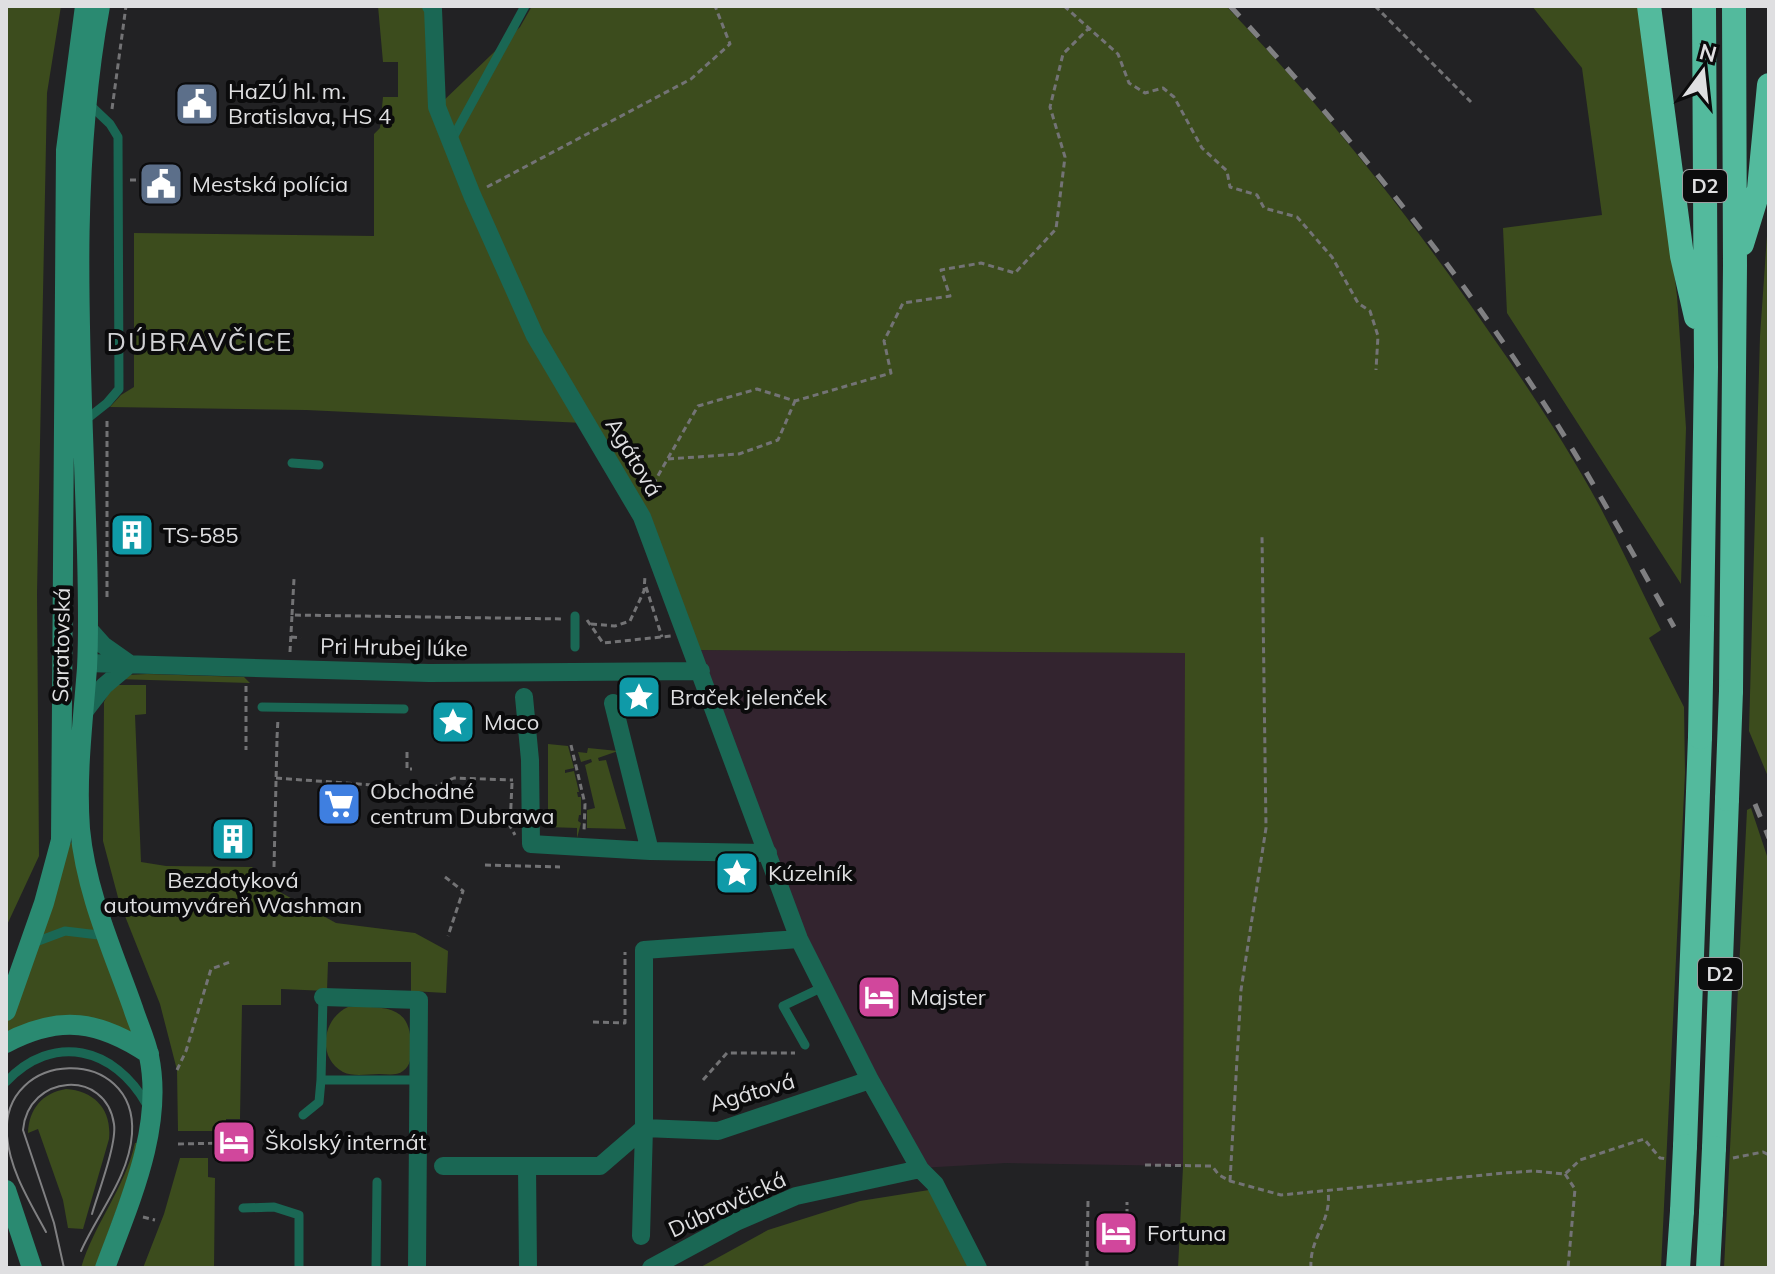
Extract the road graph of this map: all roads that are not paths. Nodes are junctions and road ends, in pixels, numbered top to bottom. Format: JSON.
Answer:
{"nodes":[{"id":1,"x":85,"y":6,"type":"edge"},
{"id":2,"x":100,"y":6,"type":"edge"},
{"id":3,"x":431,"y":6,"type":"edge"},
{"id":4,"x":525,"y":6,"type":"edge"},
{"id":5,"x":1649,"y":6,"type":"edge"},
{"id":6,"x":1704,"y":6,"type":"edge"},
{"id":7,"x":1734,"y":6,"type":"edge"},
{"id":8,"x":1769,"y":85,"type":"edge"},
{"id":9,"x":85,"y":100,"type":"junction"},
{"id":10,"x":451,"y":141,"type":"junction"},
{"id":11,"x":1735,"y":265,"type":"junction"},
{"id":12,"x":1706,"y":367,"type":"junction"},
{"id":13,"x":81,"y":425,"type":"junction"},
{"id":14,"x":292,"y":463,"type":"dead end"},
{"id":15,"x":319,"y":465,"type":"dead end"},
{"id":16,"x":575,"y":618,"type":"road end"},
{"id":17,"x":87,"y":627,"type":"junction"},
{"id":18,"x":63,"y":638,"type":"junction"},
{"id":19,"x":575,"y":647,"type":"dead end"},
{"id":20,"x":87,"y":663,"type":"junction"},
{"id":21,"x":130,"y":664,"type":"junction"},
{"id":22,"x":701,"y":671,"type":"junction"},
{"id":23,"x":63,"y":676,"type":"junction"},
{"id":24,"x":524,"y":697,"type":"dead end"},
{"id":25,"x":613,"y":703,"type":"dead end"},
{"id":26,"x":262,"y":707,"type":"dead end"},
{"id":27,"x":404,"y":709,"type":"dead end"},
{"id":28,"x":84,"y":712,"type":"junction"},
{"id":29,"x":650,"y":851,"type":"junction"},
{"id":30,"x":768,"y":853,"type":"junction"},
{"id":31,"x":107,"y":936,"type":"junction"},
{"id":32,"x":799,"y":939,"type":"junction"},
{"id":33,"x":29,"y":945,"type":"junction"},
{"id":34,"x":823,"y":987,"type":"junction"},
{"id":35,"x":323,"y":997,"type":"joint"},
{"id":36,"x":6,"y":1011,"type":"edge"},
{"id":37,"x":6,"y":1043,"type":"edge"},
{"id":38,"x":805,"y":1045,"type":"dead end"},
{"id":39,"x":149,"y":1054,"type":"junction"},
{"id":40,"x":321,"y":1080,"type":"junction"},
{"id":41,"x":418,"y":1080,"type":"junction"},
{"id":42,"x":870,"y":1080,"type":"junction"},
{"id":43,"x":6,"y":1082,"type":"edge"},
{"id":44,"x":150,"y":1111,"type":"junction"},
{"id":45,"x":303,"y":1115,"type":"dead end"},
{"id":46,"x":644,"y":1128,"type":"junction"},
{"id":47,"x":443,"y":1166,"type":"dead end"},
{"id":48,"x":527,"y":1166,"type":"junction"},
{"id":49,"x":920,"y":1169,"type":"junction"},
{"id":50,"x":377,"y":1182,"type":"dead end"},
{"id":51,"x":6,"y":1190,"type":"edge"},
{"id":52,"x":243,"y":1208,"type":"dead end"},
{"id":53,"x":641,"y":1236,"type":"dead end"},
{"id":54,"x":32,"y":1268,"type":"edge"},
{"id":55,"x":105,"y":1268,"type":"edge"},
{"id":56,"x":299,"y":1268,"type":"edge"},
{"id":57,"x":376,"y":1268,"type":"edge"},
{"id":58,"x":417,"y":1268,"type":"edge"},
{"id":59,"x":528,"y":1268,"type":"edge"},
{"id":60,"x":651,"y":1268,"type":"edge"},
{"id":61,"x":978,"y":1268,"type":"edge"},
{"id":62,"x":1678,"y":1268,"type":"edge"},
{"id":63,"x":1708,"y":1268,"type":"edge"}],
"edges":[{"from":1,"to":18,"type":"main road","name":"Saratovská"},
{"from":2,"to":9,"type":"main road","name":"Saratovská"},
{"from":3,"to":10,"type":"street","name":"Agátová"},
{"from":4,"to":10,"type":"lane"},
{"from":5,"to":12,"type":"highway"},
{"from":6,"to":12,"type":"highway","number":"D2"},
{"from":7,"to":11,"type":"highway","number":"D2"},
{"from":8,"to":11,"type":"highway"},
{"from":9,"to":13,"type":"main road","name":"Saratovská"},
{"from":9,"to":13,"type":"lane"},
{"from":10,"to":22,"type":"street","name":"Agátová"},
{"from":11,"to":63,"type":"highway","number":"D2","bridge":true},
{"from":12,"to":62,"type":"highway","number":"D2","bridge":true},
{"from":13,"to":17,"type":"main road","name":"Saratovská"},
{"from":14,"to":15,"type":"lane"},
{"from":16,"to":19,"type":"lane"},
{"from":17,"to":20,"type":"main road","name":"Saratovská"},
{"from":17,"to":21,"type":"street"},
{"from":18,"to":20,"type":"main road"},
{"from":18,"to":23,"type":"main road","name":"Saratovská"},
{"from":20,"to":21,"type":"street","name":"Pri Hrubej lúke"},
{"from":20,"to":23,"type":"main road"},
{"from":20,"to":28,"type":"main road","name":"Saratovská"},
{"from":21,"to":22,"type":"street","name":"Pri Hrubej lúke"},
{"from":21,"to":28,"type":"street"},
{"from":22,"to":30,"type":"street","name":"Agátová"},
{"from":23,"to":33,"type":"main road","name":"Saratovská"},
{"from":24,"to":29,"type":"street"},
{"from":25,"to":29,"type":"street"},
{"from":26,"to":27,"type":"lane"},
{"from":28,"to":31,"type":"main road","name":"Saratovská"},
{"from":29,"to":30,"type":"street"},
{"from":30,"to":32,"type":"street","name":"Agátová"},
{"from":31,"to":33,"type":"lane"},
{"from":31,"to":39,"type":"main road","name":"Saratovská"},
{"from":32,"to":34,"type":"street","name":"Agátová"},
{"from":32,"to":46,"type":"street"},
{"from":33,"to":36,"type":"main road","name":"Saratovská"},
{"from":34,"to":38,"type":"lane"},
{"from":34,"to":42,"type":"street","name":"Agátová"},
{"from":35,"to":40,"type":"lane"},
{"from":35,"to":41,"type":"street"},
{"from":37,"to":39,"type":"main road"},
{"from":39,"to":44,"type":"main road","name":"Saratovská"},
{"from":40,"to":41,"type":"lane"},
{"from":40,"to":45,"type":"lane"},
{"from":41,"to":58,"type":"street"},
{"from":42,"to":46,"type":"street","name":"Agátová"},
{"from":42,"to":49,"type":"street","name":"Agátová"},
{"from":43,"to":44,"type":"lane"},
{"from":44,"to":55,"type":"main road","name":"Saratovská"},
{"from":46,"to":48,"type":"street"},
{"from":46,"to":53,"type":"street"},
{"from":47,"to":48,"type":"street"},
{"from":48,"to":59,"type":"street"},
{"from":49,"to":60,"type":"street","name":"Dúbravčická"},
{"from":49,"to":61,"type":"street","name":"Agátová"},
{"from":50,"to":57,"type":"lane"},
{"from":51,"to":54,"type":"main road"},
{"from":52,"to":56,"type":"lane"}]}
